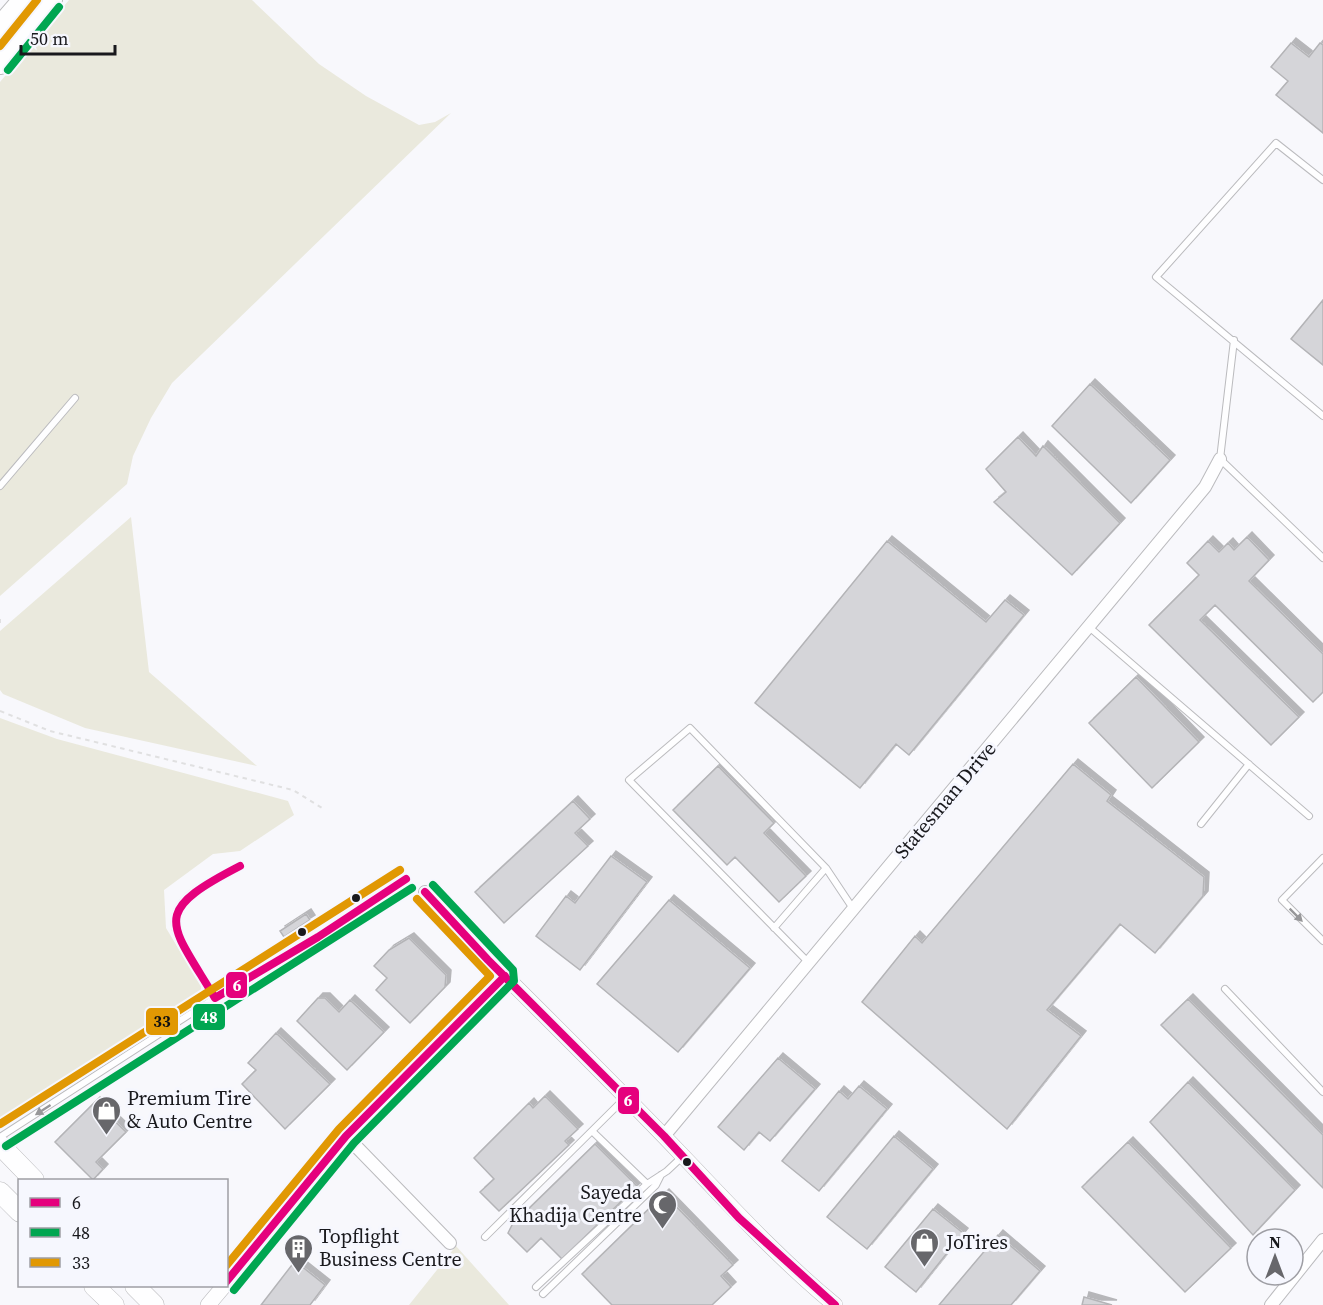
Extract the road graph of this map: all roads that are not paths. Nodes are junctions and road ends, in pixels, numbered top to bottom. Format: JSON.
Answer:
{"nodes":[{"id":1,"x":24,"y":0,"type":"edge"},
{"id":2,"x":51,"y":0,"type":"edge"},
{"id":3,"x":0,"y":28,"type":"edge"},
{"id":4,"x":0,"y":63,"type":"edge"},
{"id":5,"x":1323,"y":180,"type":"edge"},
{"id":6,"x":1234,"y":340,"type":"junction"},
{"id":7,"x":75,"y":398,"type":"dead end"},
{"id":8,"x":1323,"y":416,"type":"edge"},
{"id":9,"x":1220,"y":459,"type":"junction"},
{"id":10,"x":0,"y":486,"type":"edge"},
{"id":11,"x":1323,"y":558,"type":"edge"},
{"id":12,"x":1089,"y":627,"type":"junction"},
{"id":13,"x":1249,"y":764,"type":"junction"},
{"id":14,"x":1309,"y":816,"type":"dead end"},
{"id":15,"x":1201,"y":824,"type":"dead end"},
{"id":16,"x":1323,"y":858,"type":"edge"},
{"id":17,"x":240,"y":866,"type":"dead end"},
{"id":18,"x":826,"y":868,"type":"junction"},
{"id":19,"x":405,"y":879,"type":"dead end"},
{"id":20,"x":425,"y":892,"type":"dead end"},
{"id":21,"x":854,"y":911,"type":"junction"},
{"id":22,"x":774,"y":928,"type":"junction"},
{"id":23,"x":1323,"y":941,"type":"edge"},
{"id":24,"x":810,"y":964,"type":"junction"},
{"id":25,"x":505,"y":976,"type":"junction"},
{"id":26,"x":1225,"y":989,"type":"dead end"},
{"id":27,"x":215,"y":998,"type":"junction"},
{"id":28,"x":1323,"y":1092,"type":"edge"},
{"id":29,"x":625,"y":1098,"type":"junction"},
{"id":30,"x":592,"y":1131,"type":"junction"},
{"id":31,"x":346,"y":1136,"type":"junction"},
{"id":32,"x":664,"y":1136,"type":"junction"},
{"id":33,"x":0,"y":1137,"type":"edge"},
{"id":34,"x":0,"y":1145,"type":"edge"},
{"id":35,"x":682,"y":1155,"type":"junction"},
{"id":36,"x":661,"y":1175,"type":"junction"},
{"id":37,"x":33,"y":1179,"type":"edge"},
{"id":38,"x":647,"y":1184,"type":"junction"},
{"id":39,"x":0,"y":1192,"type":"edge"},
{"id":40,"x":18,"y":1210,"type":"edge"},
{"id":41,"x":485,"y":1237,"type":"dead end"},
{"id":42,"x":1323,"y":1240,"type":"edge"},
{"id":43,"x":450,"y":1243,"type":"dead end"},
{"id":44,"x":228,"y":1282,"type":"edge"},
{"id":45,"x":95,"y":1287,"type":"edge"},
{"id":46,"x":136,"y":1287,"type":"edge"},
{"id":47,"x":223,"y":1287,"type":"edge"},
{"id":48,"x":536,"y":1287,"type":"dead end"},
{"id":49,"x":543,"y":1294,"type":"dead end"},
{"id":50,"x":114,"y":1305,"type":"edge"},
{"id":51,"x":154,"y":1305,"type":"edge"},
{"id":52,"x":208,"y":1305,"type":"edge"},
{"id":53,"x":836,"y":1305,"type":"edge"},
{"id":54,"x":1271,"y":1305,"type":"edge"}],
"edges":[{"from":1,"to":3,"type":"highway"},
{"from":2,"to":4,"type":"highway"},
{"from":5,"to":6,"type":"lane"},
{"from":6,"to":8,"type":"lane"},
{"from":6,"to":9,"type":"lane"},
{"from":7,"to":10,"type":"lane"},
{"from":9,"to":11,"type":"lane"},
{"from":9,"to":12,"type":"street","name":"Statesman Drive"},
{"from":12,"to":13,"type":"lane"},
{"from":12,"to":21,"type":"street","name":"Statesman Drive"},
{"from":13,"to":14,"type":"lane"},
{"from":13,"to":15,"type":"lane"},
{"from":16,"to":23,"type":"lane","one_way":true},
{"from":17,"to":27,"type":"lane"},
{"from":18,"to":21,"type":"lane"},
{"from":18,"to":22,"type":"lane"},
{"from":18,"to":22,"type":"lane"},
{"from":19,"to":27,"type":"lane"},
{"from":20,"to":25,"type":"street"},
{"from":21,"to":24,"type":"street","name":"Statesman Drive"},
{"from":22,"to":24,"type":"lane"},
{"from":24,"to":32,"type":"street","name":"Statesman Drive"},
{"from":25,"to":29,"type":"street"},
{"from":25,"to":31,"type":"street"},
{"from":26,"to":28,"type":"lane"},
{"from":27,"to":33,"type":"lane","one_way":true},
{"from":29,"to":30,"type":"lane"},
{"from":29,"to":32,"type":"street"},
{"from":30,"to":38,"type":"lane"},
{"from":30,"to":41,"type":"lane"},
{"from":31,"to":43,"type":"street"},
{"from":31,"to":44,"type":"street"},
{"from":32,"to":35,"type":"street"},
{"from":34,"to":37,"type":"main road"},
{"from":35,"to":36,"type":"lane"},
{"from":35,"to":53,"type":"street"},
{"from":36,"to":38,"type":"lane"},
{"from":36,"to":49,"type":"lane"},
{"from":38,"to":48,"type":"lane"},
{"from":39,"to":40,"type":"main road"},
{"from":42,"to":54,"type":"street"},
{"from":45,"to":50,"type":"main road"},
{"from":46,"to":51,"type":"main road"},
{"from":47,"to":52,"type":"street"}]}
